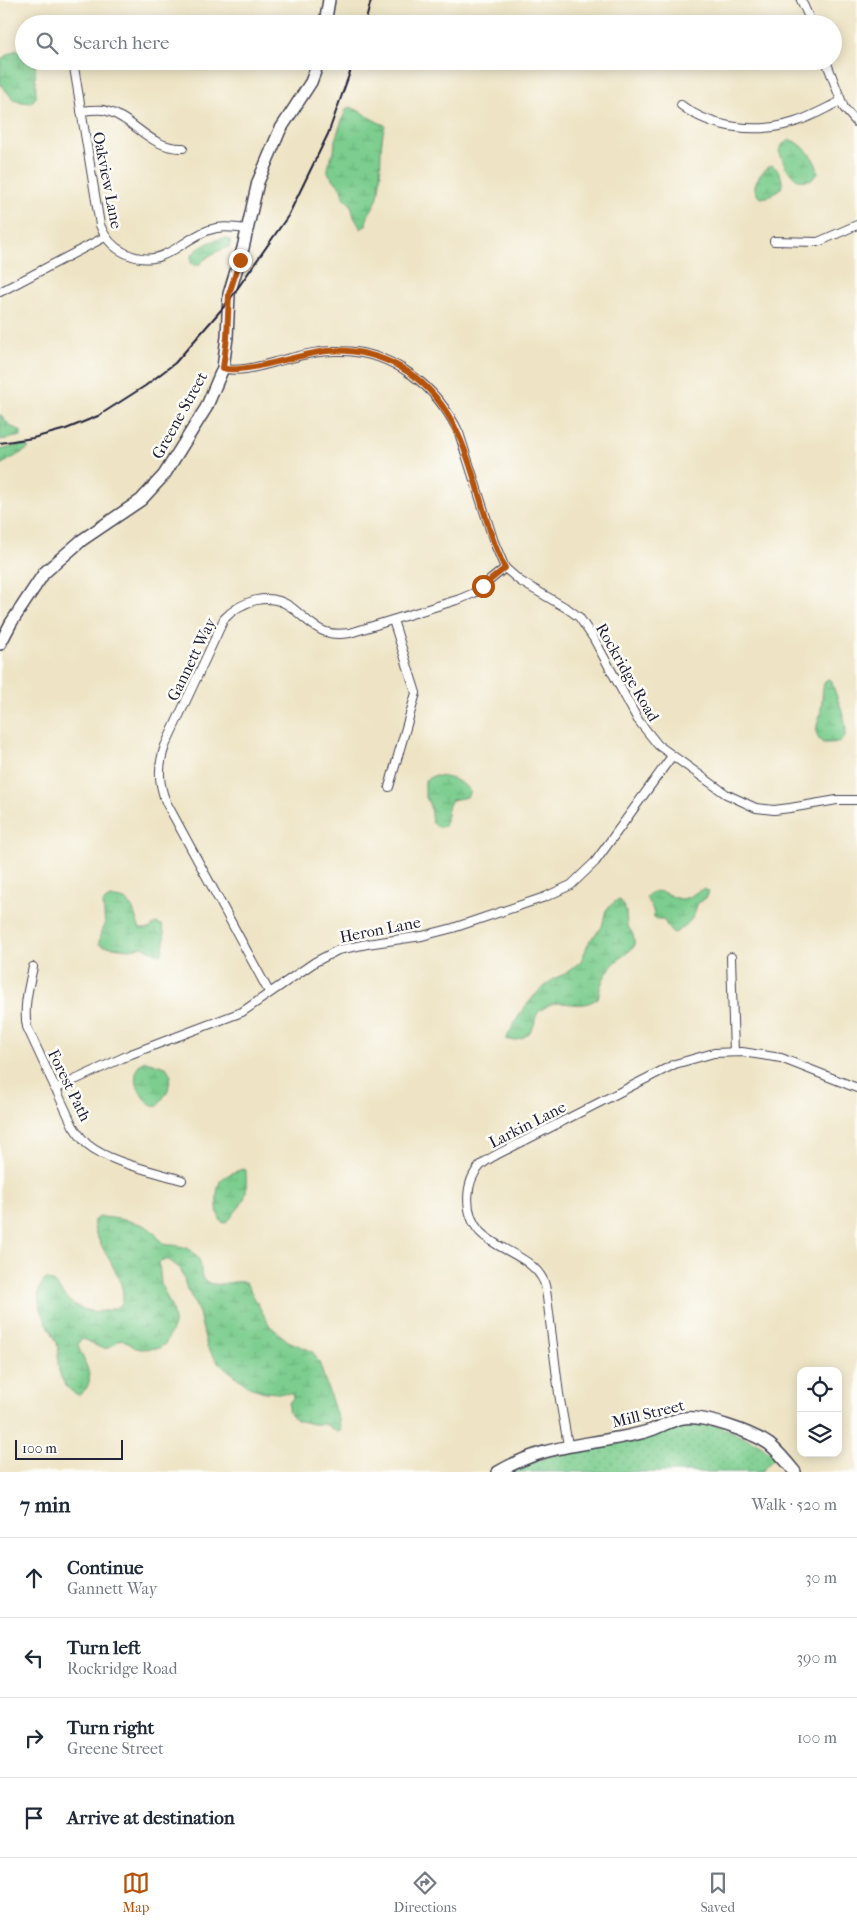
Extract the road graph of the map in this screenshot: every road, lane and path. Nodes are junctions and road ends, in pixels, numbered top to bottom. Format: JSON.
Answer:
{"nodes":[{"id":1,"x":329,"y":0,"type":"edge"},
{"id":2,"x":800,"y":0,"type":"edge"},
{"id":3,"x":326,"y":15,"type":"edge"},
{"id":4,"x":808,"y":15,"type":"edge"},
{"id":5,"x":74,"y":70,"type":"edge"},
{"id":6,"x":316,"y":70,"type":"edge"},
{"id":7,"x":829,"y":70,"type":"edge"},
{"id":8,"x":841,"y":101,"type":"junction"},
{"id":9,"x":681,"y":104,"type":"dead end"},
{"id":10,"x":81,"y":111,"type":"junction"},
{"id":11,"x":857,"y":123,"type":"edge"},
{"id":12,"x":183,"y":148,"type":"dead end"},
{"id":13,"x":857,"y":225,"type":"edge"},
{"id":14,"x":248,"y":229,"type":"junction"},
{"id":15,"x":104,"y":237,"type":"junction"},
{"id":16,"x":774,"y":241,"type":"dead end"},
{"id":17,"x":0,"y":292,"type":"edge"},
{"id":18,"x":223,"y":368,"type":"junction"},
{"id":19,"x":505,"y":568,"type":"junction"},
{"id":20,"x":393,"y":620,"type":"junction"},
{"id":21,"x":0,"y":644,"type":"edge"},
{"id":22,"x":672,"y":756,"type":"junction"},
{"id":23,"x":389,"y":787,"type":"dead end"},
{"id":24,"x":857,"y":800,"type":"edge"},
{"id":25,"x":731,"y":957,"type":"dead end"},
{"id":26,"x":33,"y":967,"type":"dead end"},
{"id":27,"x":269,"y":992,"type":"junction"},
{"id":28,"x":734,"y":1052,"type":"junction"},
{"id":29,"x":857,"y":1088,"type":"edge"},
{"id":30,"x":55,"y":1089,"type":"junction"},
{"id":31,"x":182,"y":1180,"type":"dead end"},
{"id":32,"x":568,"y":1445,"type":"junction"},
{"id":33,"x":498,"y":1472,"type":"edge"},
{"id":34,"x":795,"y":1472,"type":"edge"}],
"edges":[{"from":1,"to":3,"type":"street"},
{"from":2,"to":4,"type":"street"},
{"from":5,"to":10,"type":"street","name":"Oakview Lane"},
{"from":6,"to":14,"type":"street","name":"Greene Street"},
{"from":7,"to":8,"type":"street"},
{"from":8,"to":9,"type":"street"},
{"from":8,"to":11,"type":"street"},
{"from":10,"to":12,"type":"street"},
{"from":10,"to":15,"type":"street","name":"Oakview Lane"},
{"from":13,"to":16,"type":"street"},
{"from":14,"to":15,"type":"street","name":"Oakview Lane"},
{"from":14,"to":18,"type":"street","name":"Greene Street"},
{"from":15,"to":17,"type":"street"},
{"from":18,"to":19,"type":"street"},
{"from":18,"to":21,"type":"street","name":"Greene Street"},
{"from":19,"to":20,"type":"street","name":"Gannett Way"},
{"from":19,"to":22,"type":"street","name":"Rockridge Road"},
{"from":20,"to":23,"type":"street"},
{"from":20,"to":27,"type":"street","name":"Gannett Way"},
{"from":22,"to":24,"type":"street","name":"Rockridge Road"},
{"from":22,"to":27,"type":"street","name":"Heron Lane"},
{"from":25,"to":28,"type":"street"},
{"from":26,"to":30,"type":"street","name":"Forest Path"},
{"from":27,"to":30,"type":"street","name":"Heron Lane"},
{"from":28,"to":29,"type":"street","name":"Larkin Lane"},
{"from":28,"to":32,"type":"street","name":"Larkin Lane"},
{"from":30,"to":31,"type":"street","name":"Forest Path"},
{"from":32,"to":33,"type":"street","name":"Mill Street"},
{"from":32,"to":34,"type":"street","name":"Mill Street"}]}
